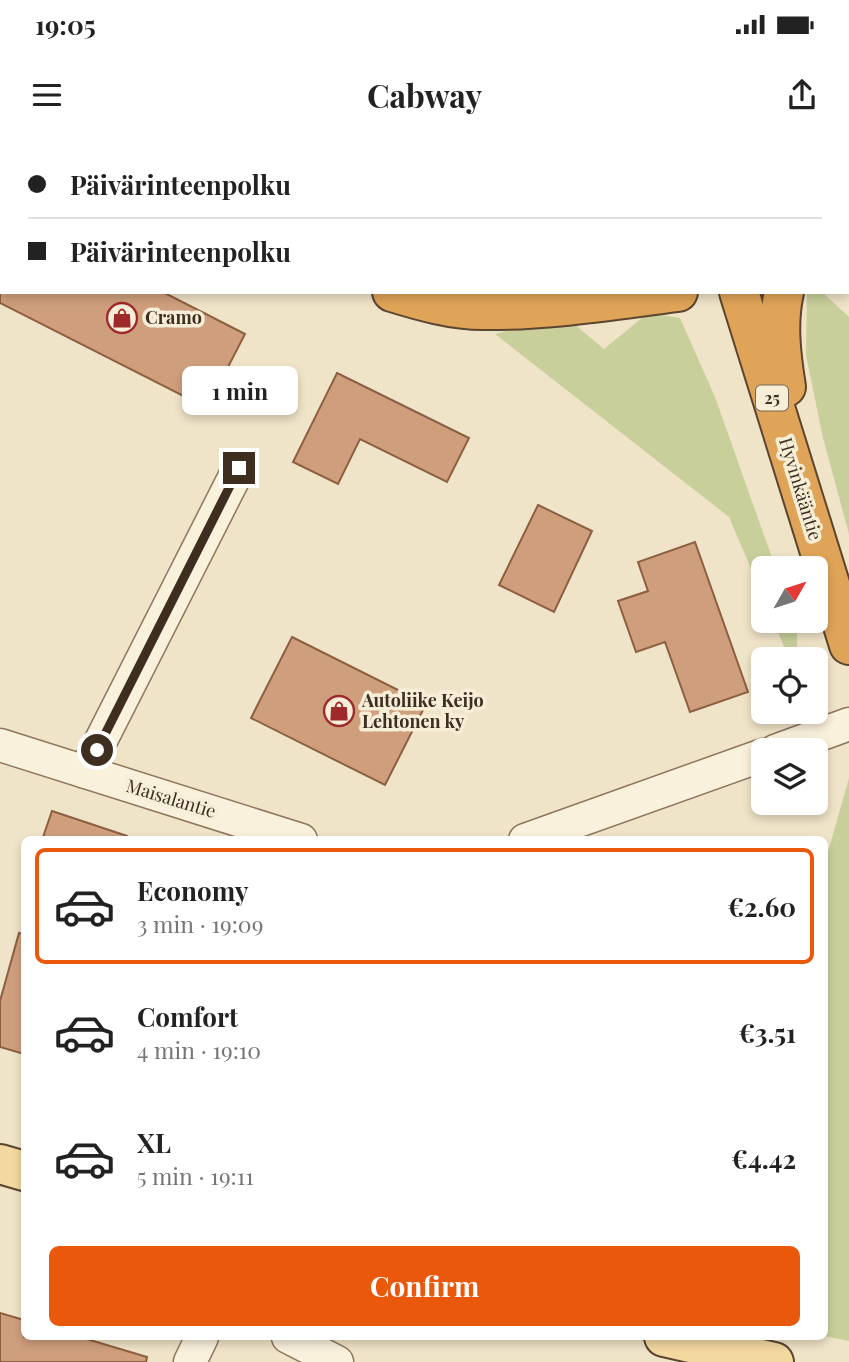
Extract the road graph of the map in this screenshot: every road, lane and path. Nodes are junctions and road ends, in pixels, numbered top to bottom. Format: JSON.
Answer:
{"nodes":[{"id":1,"x":400,"y":294,"type":"edge"},
{"id":2,"x":662,"y":294,"type":"edge"},
{"id":3,"x":740,"y":294,"type":"edge"},
{"id":4,"x":784,"y":294,"type":"edge"},
{"id":5,"x":239,"y":468,"type":"dead end"},
{"id":6,"x":805,"y":503,"type":"junction"},
{"id":7,"x":849,"y":645,"type":"edge"},
{"id":8,"x":849,"y":724,"type":"edge"},
{"id":9,"x":811,"y":738,"type":"edge"},
{"id":10,"x":0,"y":745,"type":"edge"},
{"id":11,"x":751,"y":759,"type":"edge"},
{"id":12,"x":85,"y":772,"type":"junction"},
{"id":13,"x":288,"y":836,"type":"edge"},
{"id":14,"x":535,"y":836,"type":"edge"},
{"id":15,"x":0,"y":1164,"type":"edge"},
{"id":16,"x":21,"y":1170,"type":"edge"},
{"id":17,"x":201,"y":1340,"type":"edge"},
{"id":18,"x":294,"y":1340,"type":"edge"},
{"id":19,"x":677,"y":1340,"type":"edge"},
{"id":20,"x":190,"y":1362,"type":"edge"},
{"id":21,"x":337,"y":1362,"type":"edge"},
{"id":22,"x":774,"y":1362,"type":"edge"}],
"edges":[{"from":1,"to":2,"type":"highway"},
{"from":3,"to":6,"type":"highway","name":"Hyvinkääntie","number":"25"},
{"from":4,"to":6,"type":"highway"},
{"from":5,"to":12,"type":"street"},
{"from":6,"to":7,"type":"highway","name":"Hyvinkääntie","number":"25"},
{"from":8,"to":9,"type":"street"},
{"from":10,"to":12,"type":"street","name":"Maisalantie"},
{"from":11,"to":14,"type":"street"},
{"from":12,"to":13,"type":"street","name":"Maisalantie"},
{"from":15,"to":16,"type":"main road"},
{"from":17,"to":20,"type":"street"},
{"from":18,"to":21,"type":"street"},
{"from":19,"to":22,"type":"main road"}]}
